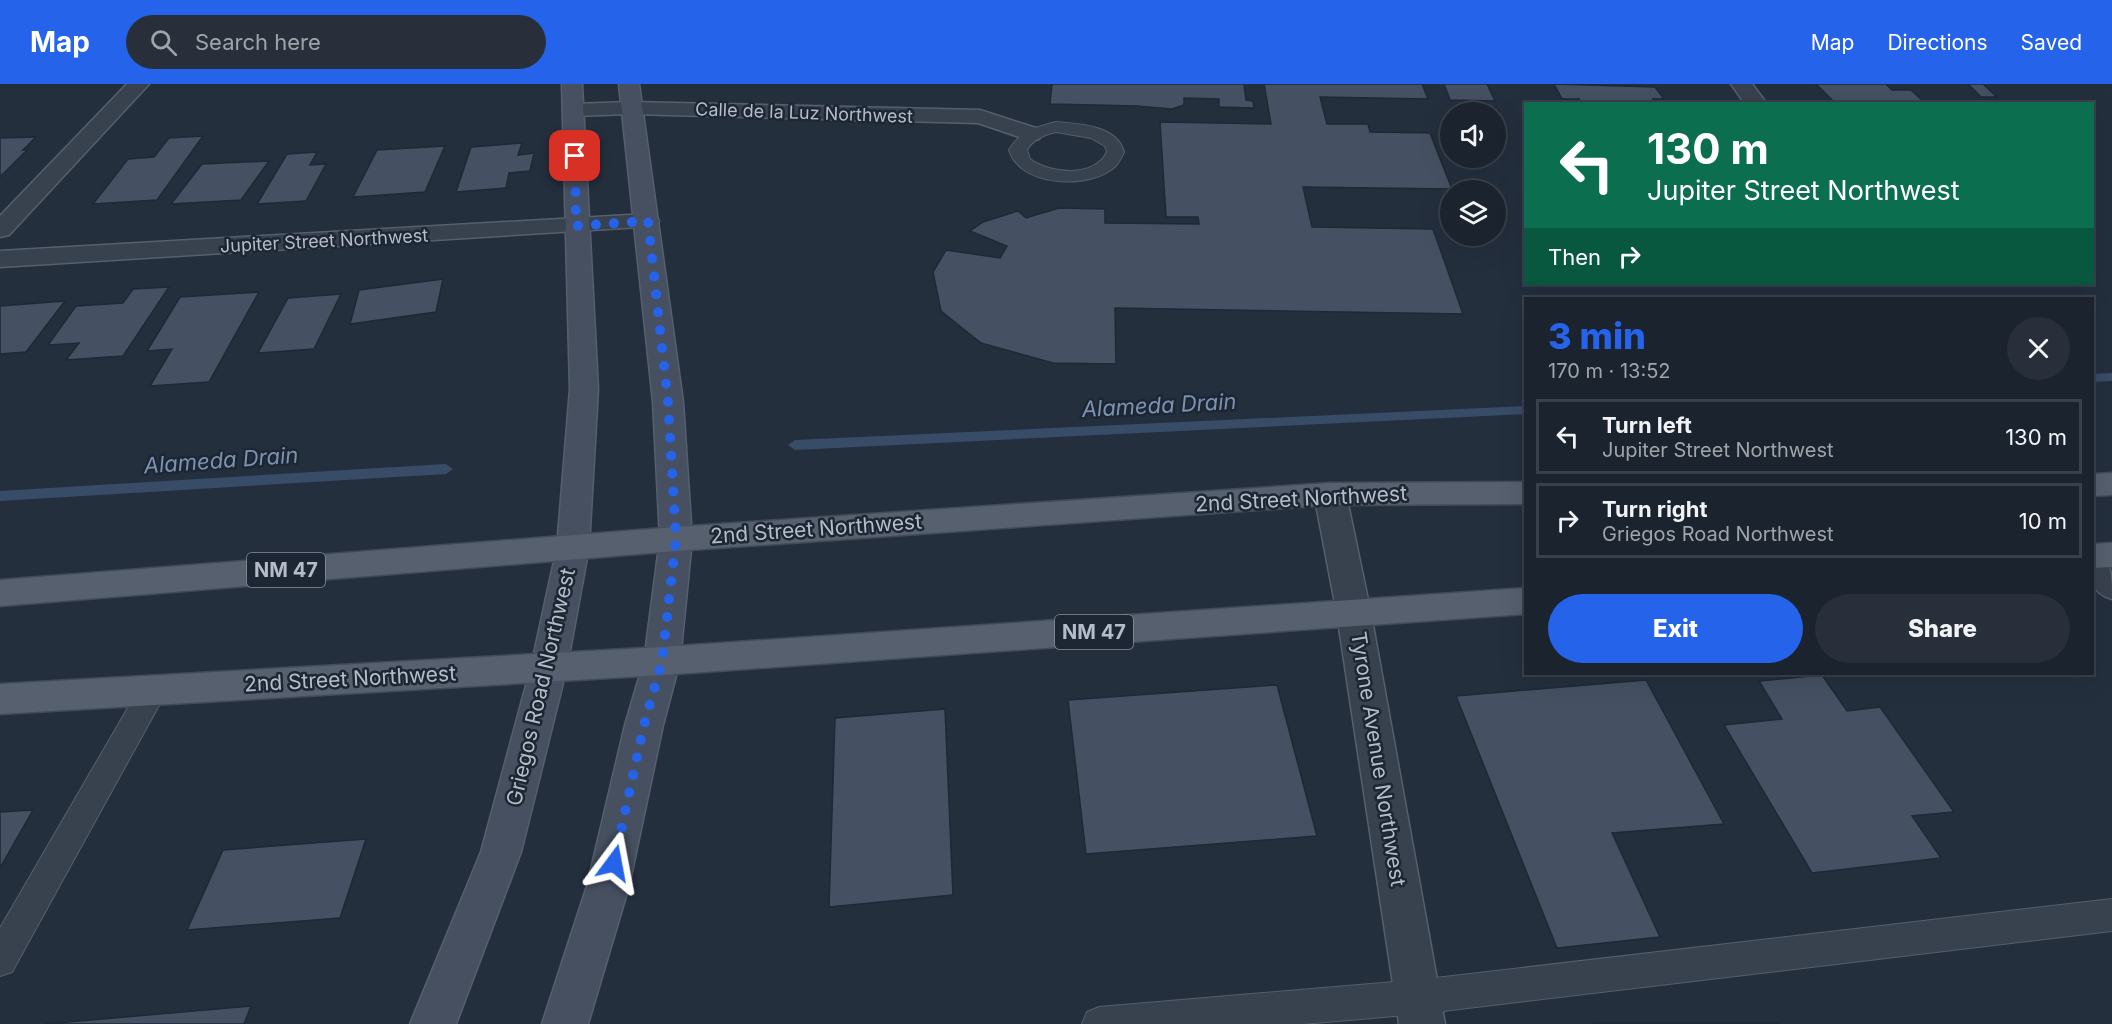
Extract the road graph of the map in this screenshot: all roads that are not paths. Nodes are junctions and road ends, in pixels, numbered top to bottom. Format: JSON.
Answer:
{"nodes":[{"id":1,"x":139,"y":84,"type":"edge"},
{"id":2,"x":1742,"y":84,"type":"edge"},
{"id":3,"x":630,"y":96,"type":"edge"},
{"id":4,"x":573,"y":97,"type":"edge"},
{"id":5,"x":1756,"y":102,"type":"edge"},
{"id":6,"x":1031,"y":134,"type":"junction"},
{"id":7,"x":648,"y":221,"type":"junction"},
{"id":8,"x":576,"y":226,"type":"junction"},
{"id":9,"x":0,"y":230,"type":"edge"},
{"id":10,"x":0,"y":258,"type":"edge"},
{"id":11,"x":2112,"y":484,"type":"edge"},
{"id":12,"x":2094,"y":485,"type":"edge"},
{"id":13,"x":1524,"y":493,"type":"edge"},
{"id":14,"x":1330,"y":494,"type":"junction"},
{"id":15,"x":676,"y":539,"type":"junction"},
{"id":16,"x":573,"y":547,"type":"junction"},
{"id":17,"x":2112,"y":555,"type":"edge"},
{"id":18,"x":2094,"y":558,"type":"edge"},
{"id":19,"x":2094,"y":561,"type":"edge"},
{"id":20,"x":2112,"y":586,"type":"edge"},
{"id":21,"x":0,"y":593,"type":"edge"},
{"id":22,"x":1524,"y":601,"type":"edge"},
{"id":23,"x":1354,"y":615,"type":"junction"},
{"id":24,"x":662,"y":661,"type":"junction"},
{"id":25,"x":549,"y":667,"type":"junction"},
{"id":26,"x":153,"y":690,"type":"junction"},
{"id":27,"x":0,"y":699,"type":"edge"},
{"id":28,"x":2112,"y":915,"type":"edge"},
{"id":29,"x":0,"y":960,"type":"edge"},
{"id":30,"x":1420,"y":1011,"type":"edge"},
{"id":31,"x":433,"y":1024,"type":"edge"},
{"id":32,"x":564,"y":1024,"type":"edge"},
{"id":33,"x":1099,"y":1024,"type":"edge"}],
"edges":[{"from":1,"to":9,"type":"street"},
{"from":2,"to":5,"type":"street"},
{"from":3,"to":4,"type":"street","name":"Calle de la Luz Northwest"},
{"from":3,"to":6,"type":"street","name":"Calle de la Luz Northwest"},
{"from":3,"to":7,"type":"main road"},
{"from":4,"to":8,"type":"main road","name":"Griegos Road Northwest"},
{"from":6,"to":6,"type":"lane"},
{"from":7,"to":8,"type":"street","name":"Jupiter Street Northwest"},
{"from":7,"to":15,"type":"main road"},
{"from":8,"to":10,"type":"street","name":"Jupiter Street Northwest"},
{"from":8,"to":16,"type":"main road","name":"Griegos Road Northwest"},
{"from":11,"to":12,"type":"main road"},
{"from":13,"to":14,"type":"main road","name":"2nd Street Northwest","number":"NM 47"},
{"from":14,"to":15,"type":"main road","name":"2nd Street Northwest","number":"NM 47"},
{"from":14,"to":23,"type":"street","name":"Tyrone Avenue Northwest"},
{"from":15,"to":16,"type":"main road","name":"2nd Street Northwest","number":"NM 47"},
{"from":15,"to":24,"type":"main road"},
{"from":16,"to":21,"type":"main road","name":"2nd Street Northwest","number":"NM 47"},
{"from":16,"to":25,"type":"main road","name":"Griegos Road Northwest"},
{"from":17,"to":18,"type":"main road"},
{"from":19,"to":20,"type":"street"},
{"from":22,"to":23,"type":"main road","name":"2nd Street Northwest","number":"NM 47"},
{"from":23,"to":24,"type":"main road","name":"2nd Street Northwest","number":"NM 47"},
{"from":23,"to":30,"type":"street","name":"Tyrone Avenue Northwest"},
{"from":24,"to":25,"type":"main road","name":"2nd Street Northwest","number":"NM 47"},
{"from":24,"to":32,"type":"main road"},
{"from":25,"to":26,"type":"main road","name":"2nd Street Northwest","number":"NM 47"},
{"from":25,"to":31,"type":"main road","name":"Griegos Road Northwest"},
{"from":26,"to":27,"type":"main road","name":"2nd Street Northwest","number":"NM 47"},
{"from":26,"to":29,"type":"lane"},
{"from":28,"to":30,"type":"lane"},
{"from":30,"to":33,"type":"lane"}]}
